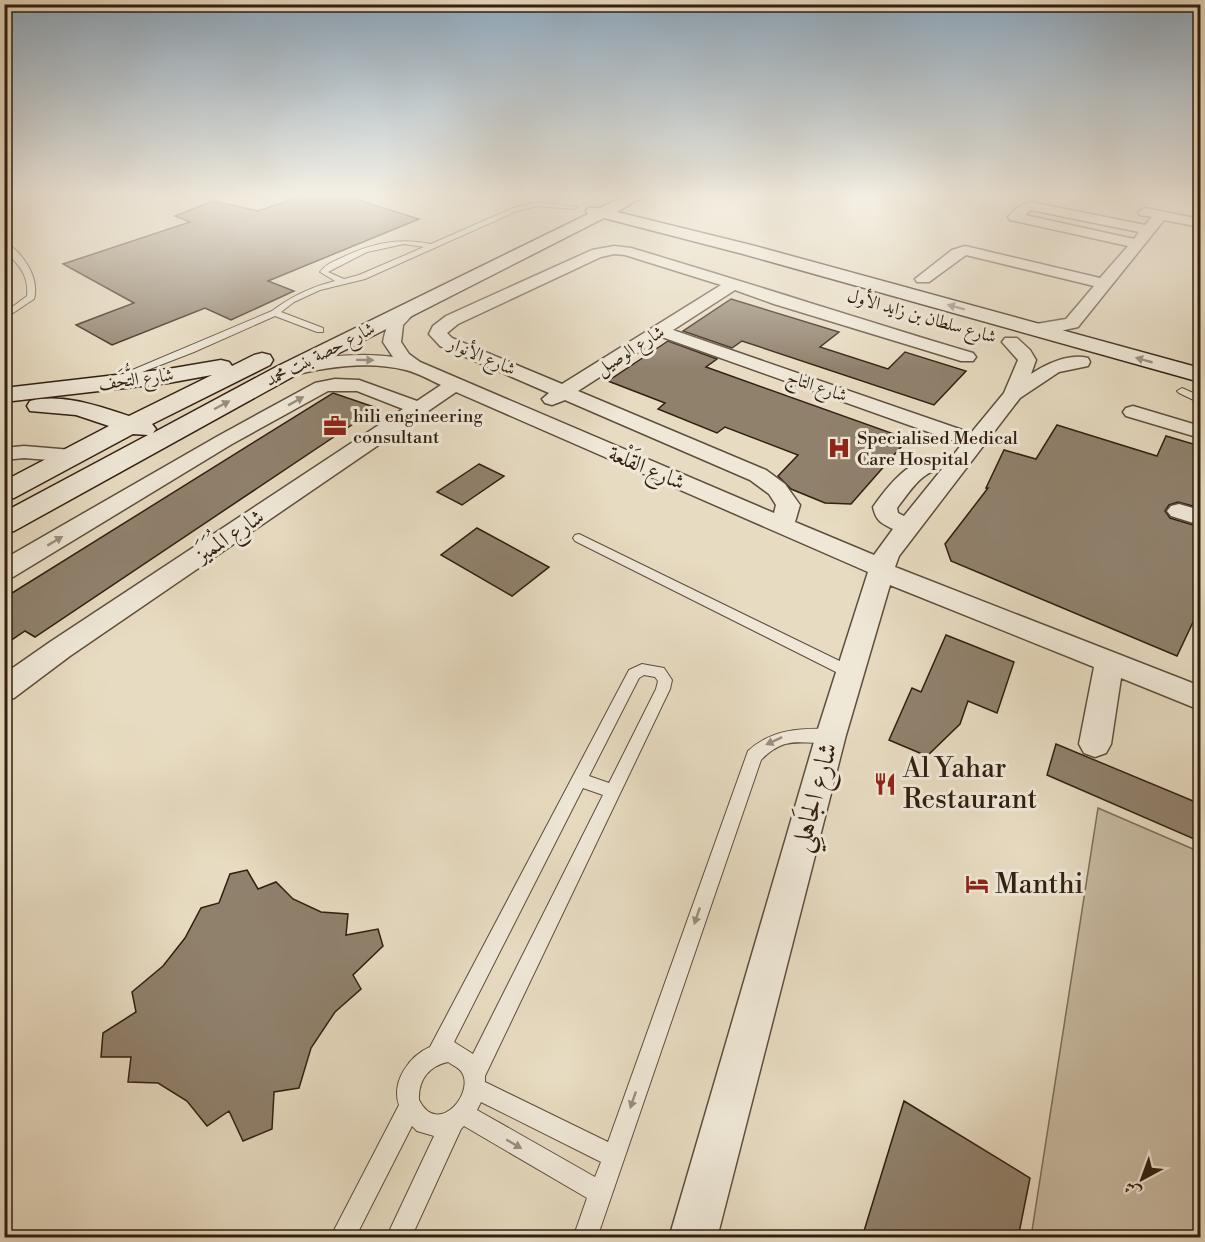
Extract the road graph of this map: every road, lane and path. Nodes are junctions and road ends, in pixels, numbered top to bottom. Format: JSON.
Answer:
{"nodes":[{"id":1,"x":12,"y":252,"type":"edge"},
{"id":2,"x":367,"y":252,"type":"edge"},
{"id":3,"x":419,"y":252,"type":"edge"},
{"id":4,"x":482,"y":252,"type":"edge"},
{"id":5,"x":515,"y":252,"type":"edge"},
{"id":6,"x":542,"y":252,"type":"edge"},
{"id":7,"x":603,"y":252,"type":"edge"},
{"id":8,"x":629,"y":252,"type":"edge"},
{"id":9,"x":693,"y":252,"type":"edge"},
{"id":10,"x":698,"y":252,"type":"edge"},
{"id":11,"x":756,"y":252,"type":"edge"},
{"id":12,"x":960,"y":252,"type":"edge"},
{"id":13,"x":973,"y":252,"type":"edge"},
{"id":14,"x":1130,"y":252,"type":"edge"},
{"id":15,"x":704,"y":254,"type":"junction"},
{"id":16,"x":483,"y":272,"type":"junction"},
{"id":17,"x":436,"y":274,"type":"dead end"},
{"id":18,"x":923,"y":279,"type":"dead end"},
{"id":19,"x":344,"y":282,"type":"junction"},
{"id":20,"x":734,"y":284,"type":"junction"},
{"id":21,"x":1104,"y":284,"type":"junction"},
{"id":22,"x":411,"y":308,"type":"junction"},
{"id":23,"x":275,"y":313,"type":"junction"},
{"id":24,"x":4,"y":318,"type":"edge"},
{"id":25,"x":341,"y":320,"type":"dead end"},
{"id":26,"x":1072,"y":323,"type":"junction"},
{"id":27,"x":1036,"y":329,"type":"junction"},
{"id":28,"x":320,"y":330,"type":"junction"},
{"id":29,"x":660,"y":331,"type":"junction"},
{"id":30,"x":299,"y":341,"type":"dead end"},
{"id":31,"x":1011,"y":342,"type":"junction"},
{"id":32,"x":1087,"y":354,"type":"junction"},
{"id":33,"x":967,"y":357,"type":"dead end"},
{"id":34,"x":277,"y":360,"type":"junction"},
{"id":35,"x":413,"y":366,"type":"junction"},
{"id":36,"x":1200,"y":375,"type":"edge"},
{"id":37,"x":106,"y":382,"type":"junction"},
{"id":38,"x":455,"y":384,"type":"junction"},
{"id":39,"x":52,"y":390,"type":"junction"},
{"id":40,"x":565,"y":391,"type":"junction"},
{"id":41,"x":1013,"y":394,"type":"junction"},
{"id":42,"x":4,"y":395,"type":"edge"},
{"id":43,"x":1194,"y":396,"type":"edge"},
{"id":44,"x":4,"y":408,"type":"edge"},
{"id":45,"x":417,"y":408,"type":"junction"},
{"id":46,"x":1133,"y":412,"type":"dead end"},
{"id":47,"x":526,"y":415,"type":"junction"},
{"id":48,"x":144,"y":422,"type":"junction"},
{"id":49,"x":189,"y":423,"type":"junction"},
{"id":50,"x":1200,"y":432,"type":"edge"},
{"id":51,"x":964,"y":453,"type":"junction"},
{"id":52,"x":4,"y":454,"type":"edge"},
{"id":53,"x":72,"y":456,"type":"junction"},
{"id":54,"x":4,"y":492,"type":"edge"},
{"id":55,"x":4,"y":508,"type":"edge"},
{"id":56,"x":4,"y":524,"type":"edge"},
{"id":57,"x":782,"y":525,"type":"junction"},
{"id":58,"x":579,"y":538,"type":"dead end"},
{"id":59,"x":880,"y":569,"type":"junction"},
{"id":60,"x":4,"y":571,"type":"edge"},
{"id":61,"x":1109,"y":662,"type":"junction"},
{"id":62,"x":849,"y":672,"type":"junction"},
{"id":63,"x":4,"y":690,"type":"edge"},
{"id":64,"x":1200,"y":698,"type":"edge"},
{"id":65,"x":831,"y":735,"type":"junction"},
{"id":66,"x":1095,"y":744,"type":"dead end"},
{"id":67,"x":579,"y":780,"type":"junction"},
{"id":68,"x":613,"y":792,"type":"junction"},
{"id":69,"x":438,"y":1052,"type":"junction"},
{"id":70,"x":475,"y":1082,"type":"junction"},
{"id":71,"x":410,"y":1107,"type":"junction"},
{"id":72,"x":457,"y":1119,"type":"junction"},
{"id":73,"x":613,"y":1156,"type":"junction"},
{"id":74,"x":600,"y":1193,"type":"junction"},
{"id":75,"x":342,"y":1238,"type":"edge"},
{"id":76,"x":398,"y":1238,"type":"edge"},
{"id":77,"x":585,"y":1238,"type":"edge"},
{"id":78,"x":693,"y":1238,"type":"edge"}],
"edges":[{"from":1,"to":24,"type":"lane"},
{"from":2,"to":19,"type":"lane"},
{"from":3,"to":19,"type":"lane"},
{"from":4,"to":17,"type":"main road"},
{"from":5,"to":16,"type":"main road","name":"شارع حصة بنت محمد"},
{"from":6,"to":16,"type":"main road"},
{"from":7,"to":40,"type":"street","name":"شارع الأنوار"},
{"from":8,"to":20,"type":"street","name":"شارع الأنوار"},
{"from":9,"to":15,"type":"main road"},
{"from":10,"to":15,"type":"main road","name":"شارع سلطان بن زايد الأول"},
{"from":27,"to":11,"type":"main road","name":"شارع سلطان بن زايد الأول","one_way":true},
{"from":12,"to":18,"type":"street"},
{"from":13,"to":21,"type":"street"},
{"from":14,"to":21,"type":"street"},
{"from":15,"to":31,"type":"main road","name":"شارع سلطان بن زايد الأول"},
{"from":16,"to":22,"type":"main road","name":"شارع حصة بنت محمد"},
{"from":19,"to":23,"type":"lane"},
{"from":20,"to":29,"type":"street","name":"شارع الوصيل"},
{"from":20,"to":33,"type":"street","name":"شارع الأنوار"},
{"from":21,"to":26,"type":"street"},
{"from":22,"to":34,"type":"main road","name":"شارع حصة بنت محمد"},
{"from":22,"to":35,"type":"street","name":"شارع القَلْعة"},
{"from":23,"to":28,"type":"lane"},
{"from":23,"to":37,"type":"lane"},
{"from":25,"to":28,"type":"main road","name":"شارع حصة بنت محمد"},
{"from":26,"to":27,"type":"street"},
{"from":26,"to":32,"type":"street"},
{"from":27,"to":32,"type":"main road","name":"شارع سلطان بن زايد الأول"},
{"from":28,"to":30,"type":"main road","name":"شارع حصة بنت محمد"},
{"from":29,"to":40,"type":"street","name":"شارع الوصيل"},
{"from":29,"to":51,"type":"street","name":"شارع التاج"},
{"from":31,"to":32,"type":"main road","name":"شارع سلطان بن زايد الأول"},
{"from":31,"to":41,"type":"street","name":"شارع الجَاهلِي"},
{"from":36,"to":32,"type":"main road","name":"شارع سلطان بن زايد الأول","one_way":true},
{"from":32,"to":41,"type":"street","name":"شارع الجَاهلِي"},
{"from":32,"to":43,"type":"main road","name":"شارع سلطان بن زايد الأول"},
{"from":34,"to":35,"type":"street","name":"شارع القَلْعة","one_way":true},
{"from":34,"to":37,"type":"main road","name":"شارع التُّحَف"},
{"from":34,"to":48,"type":"main road","name":"شارع حصة بنت محمد"},
{"from":49,"to":34,"type":"main road","name":"شارع حصة بنت محمد","one_way":true},
{"from":35,"to":38,"type":"street","name":"شارع القَلْعة"},
{"from":37,"to":39,"type":"main road","name":"شارع التُّحَف"},
{"from":38,"to":45,"type":"street","name":"شارع المُمَيَز"},
{"from":38,"to":47,"type":"street","name":"شارع القَلْعة"},
{"from":39,"to":42,"type":"main road","name":"شارع التُّحَف"},
{"from":39,"to":48,"type":"main road"},
{"from":40,"to":47,"type":"street","name":"شارع الوصيل"},
{"from":40,"to":57,"type":"street","name":"شارع الأنوار"},
{"from":41,"to":51,"type":"street","name":"شارع الجَاهلِي"},
{"from":44,"to":48,"type":"main road","name":"شارع التُّحَف"},
{"from":60,"to":45,"type":"street","one_way":true},
{"from":45,"to":63,"type":"street","name":"شارع المُمَيَز"},
{"from":46,"to":50,"type":"street"},
{"from":47,"to":57,"type":"street","name":"شارع القَلْعة"},
{"from":48,"to":49,"type":"main road"},
{"from":48,"to":53,"type":"main road","name":"شارع حصة بنت محمد"},
{"from":48,"to":55,"type":"main road"},
{"from":49,"to":56,"type":"main road","name":"شارع حصة بنت محمد"},
{"from":51,"to":59,"type":"street","name":"شارع الجَاهلِي"},
{"from":52,"to":53,"type":"street"},
{"from":53,"to":54,"type":"main road","name":"شارع حصة بنت محمد"},
{"from":57,"to":59,"type":"street","name":"شارع القَلْعة"},
{"from":58,"to":62,"type":"lane"},
{"from":59,"to":61,"type":"street","name":"شارع القَلْعة"},
{"from":59,"to":62,"type":"street","name":"شارع الجَاهلِي"},
{"from":61,"to":64,"type":"street","name":"شارع القَلْعة"},
{"from":61,"to":66,"type":"street"},
{"from":62,"to":65,"type":"street","name":"شارع الجَاهلِي"},
{"from":65,"to":73,"type":"lane","one_way":true},
{"from":65,"to":78,"type":"street","name":"شارع الجَاهلِي"},
{"from":67,"to":68,"type":"lane"},
{"from":67,"to":68,"type":"lane"},
{"from":67,"to":69,"type":"lane"},
{"from":68,"to":70,"type":"lane"},
{"from":69,"to":70,"type":"lane"},
{"from":69,"to":71,"type":"lane"},
{"from":70,"to":72,"type":"lane"},
{"from":70,"to":73,"type":"lane"},
{"from":71,"to":72,"type":"lane"},
{"from":71,"to":75,"type":"lane"},
{"from":72,"to":74,"type":"lane","one_way":true},
{"from":72,"to":76,"type":"lane"},
{"from":73,"to":74,"type":"lane"},
{"from":74,"to":77,"type":"lane"}]}
